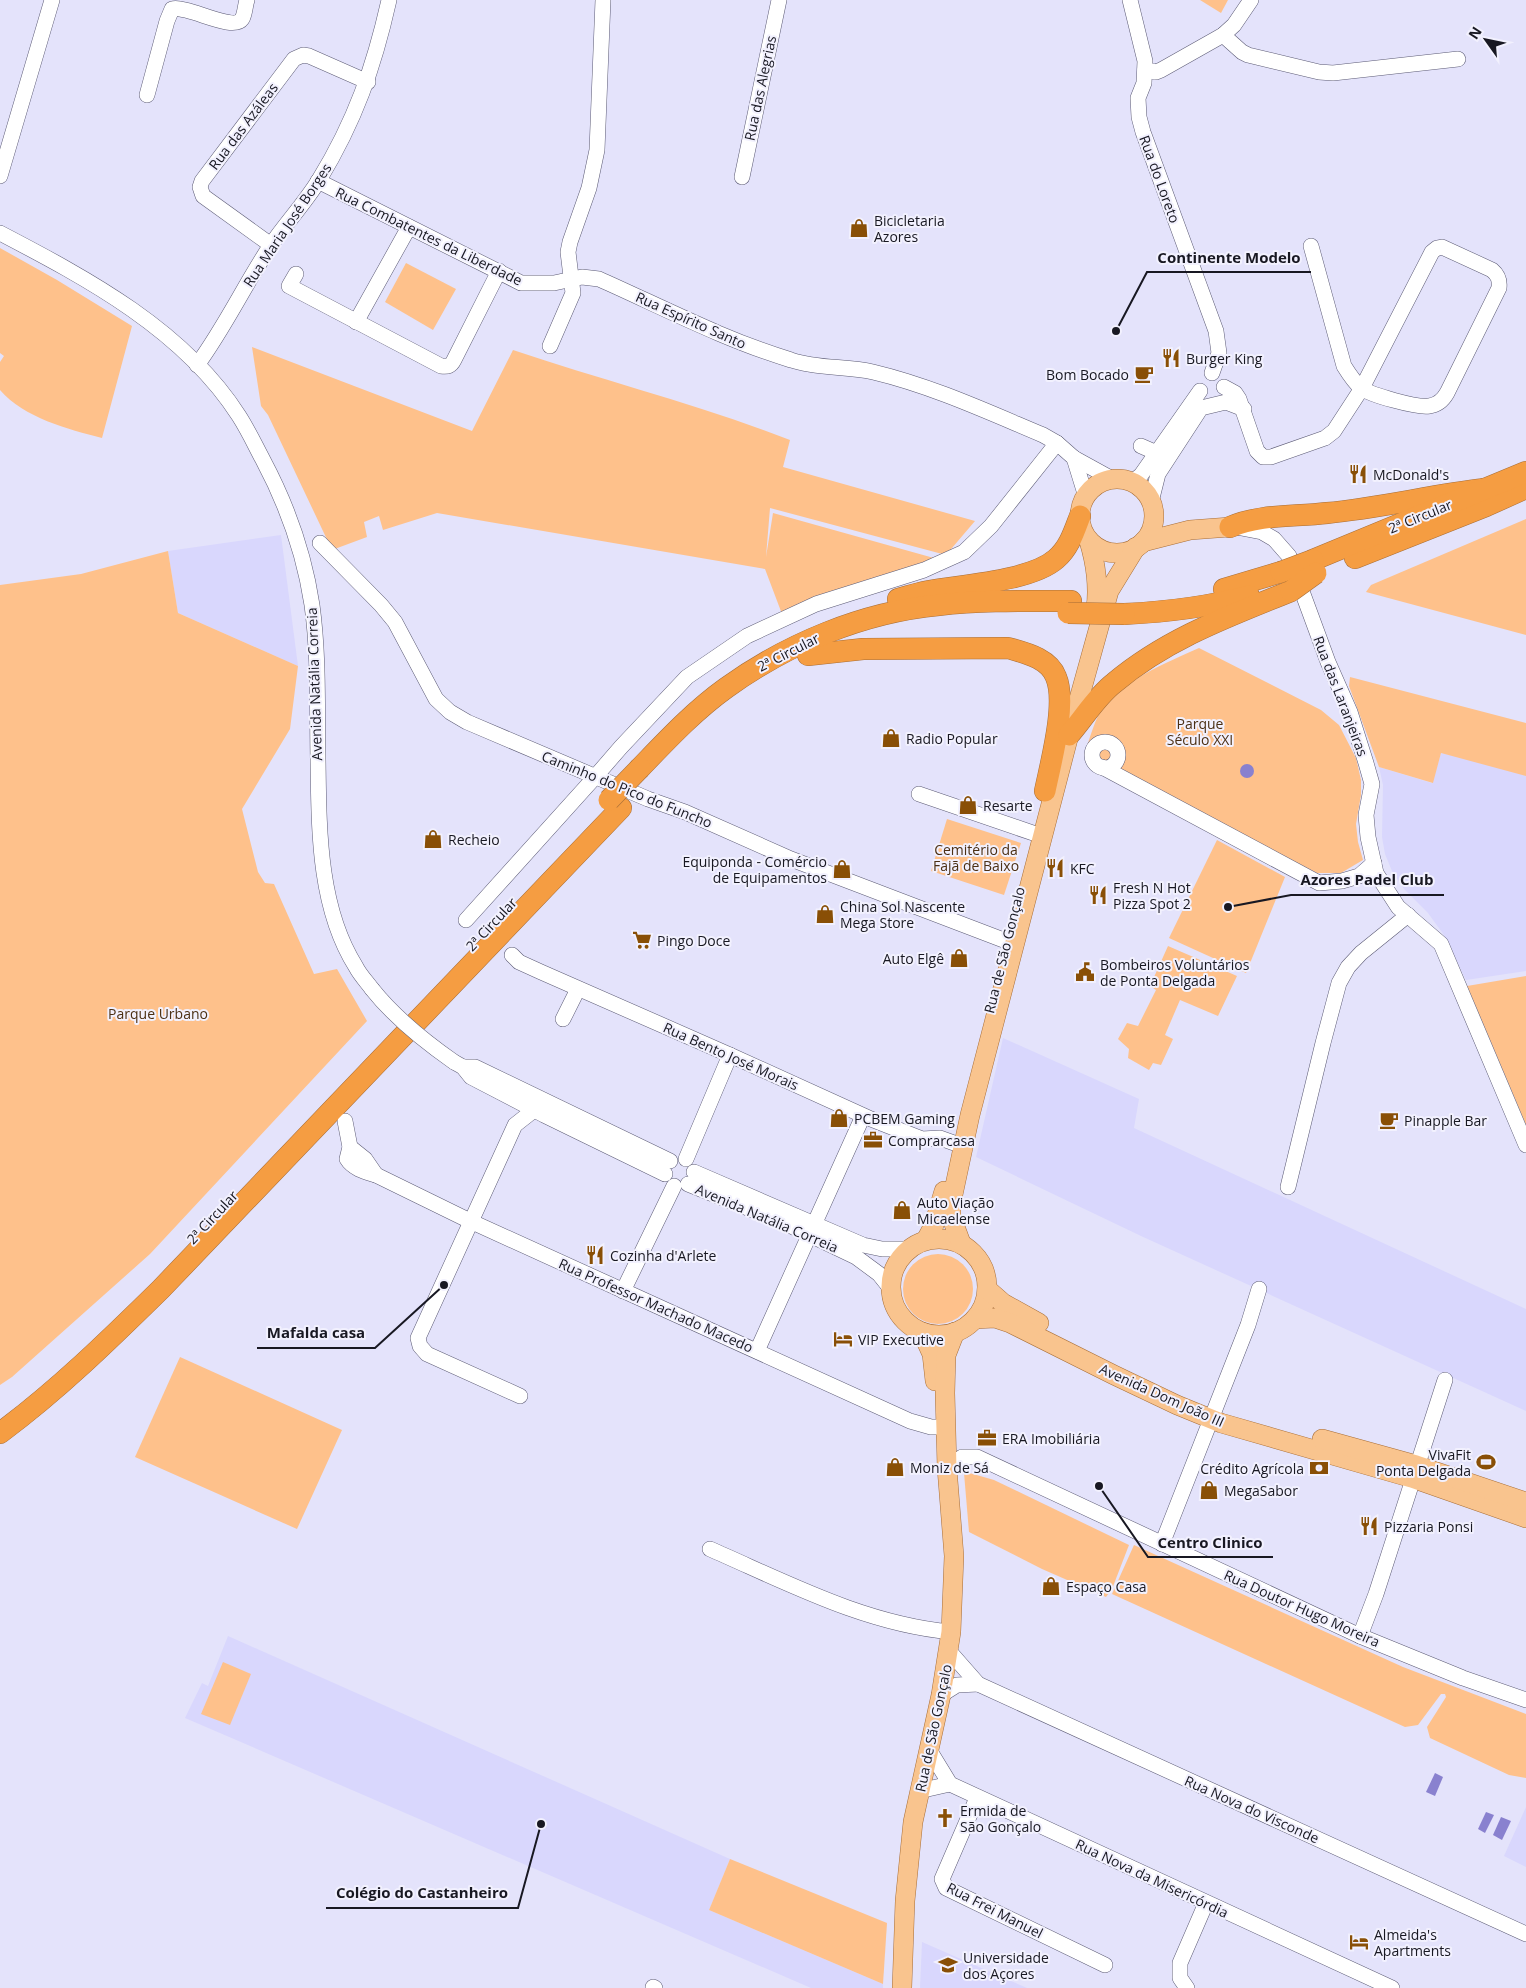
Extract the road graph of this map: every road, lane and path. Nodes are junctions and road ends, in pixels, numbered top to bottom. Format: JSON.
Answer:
{"nodes":[{"id":1,"x":52,"y":0,"type":"edge"},
{"id":2,"x":247,"y":0,"type":"edge"},
{"id":3,"x":389,"y":0,"type":"edge"},
{"id":4,"x":603,"y":0,"type":"edge"},
{"id":5,"x":779,"y":0,"type":"edge"},
{"id":6,"x":1130,"y":0,"type":"edge"},
{"id":7,"x":1251,"y":0,"type":"edge"},
{"id":8,"x":1223,"y":35,"type":"junction"},
{"id":9,"x":1458,"y":59,"type":"dead end"},
{"id":10,"x":1146,"y":70,"type":"junction"},
{"id":11,"x":368,"y":82,"type":"junction"},
{"id":12,"x":147,"y":95,"type":"dead end"},
{"id":13,"x":0,"y":176,"type":"edge"},
{"id":14,"x":742,"y":176,"type":"dead end"},
{"id":15,"x":318,"y":181,"type":"junction"},
{"id":16,"x":408,"y":227,"type":"junction"},
{"id":17,"x":0,"y":233,"type":"edge"},
{"id":18,"x":271,"y":245,"type":"junction"},
{"id":19,"x":1311,"y":246,"type":"dead end"},
{"id":20,"x":499,"y":272,"type":"junction"},
{"id":21,"x":296,"y":274,"type":"dead end"},
{"id":22,"x":572,"y":279,"type":"junction"},
{"id":23,"x":356,"y":322,"type":"junction"},
{"id":24,"x":550,"y":346,"type":"dead end"},
{"id":25,"x":197,"y":365,"type":"junction"},
{"id":26,"x":1212,"y":373,"type":"junction"},
{"id":27,"x":1224,"y":387,"type":"junction"},
{"id":28,"x":1362,"y":388,"type":"junction"},
{"id":29,"x":1203,"y":399,"type":"junction"},
{"id":30,"x":1244,"y":409,"type":"junction"},
{"id":31,"x":1057,"y":443,"type":"junction"},
{"id":32,"x":1141,"y":446,"type":"dead end"},
{"id":33,"x":1157,"y":453,"type":"junction"},
{"id":34,"x":1074,"y":458,"type":"junction"},
{"id":35,"x":1526,"y":472,"type":"edge"},
{"id":36,"x":1123,"y":481,"type":"junction"},
{"id":37,"x":1526,"y":488,"type":"edge"},
{"id":38,"x":1485,"y":489,"type":"junction"},
{"id":39,"x":1083,"y":506,"type":"junction"},
{"id":40,"x":1152,"y":507,"type":"junction"},
{"id":41,"x":1230,"y":527,"type":"junction"},
{"id":42,"x":1190,"y":530,"type":"junction"},
{"id":43,"x":1089,"y":541,"type":"junction"},
{"id":44,"x":320,"y":543,"type":"dead end"},
{"id":45,"x":1140,"y":545,"type":"junction"},
{"id":46,"x":1315,"y":566,"type":"junction"},
{"id":47,"x":1286,"y":582,"type":"junction"},
{"id":48,"x":1070,"y":607,"type":"junction"},
{"id":49,"x":841,"y":627,"type":"junction"},
{"id":50,"x":808,"y":655,"type":"junction"},
{"id":51,"x":1069,"y":735,"type":"junction"},
{"id":52,"x":1109,"y":764,"type":"dead end"},
{"id":53,"x":646,"y":772,"type":"junction"},
{"id":54,"x":596,"y":777,"type":"junction"},
{"id":55,"x":1045,"y":791,"type":"junction"},
{"id":56,"x":919,"y":794,"type":"dead end"},
{"id":57,"x":615,"y":804,"type":"junction"},
{"id":58,"x":1033,"y":832,"type":"junction"},
{"id":59,"x":1374,"y":863,"type":"junction"},
{"id":60,"x":1408,"y":915,"type":"junction"},
{"id":61,"x":466,"y":920,"type":"dead end"},
{"id":62,"x":1006,"y":941,"type":"junction"},
{"id":63,"x":512,"y":955,"type":"dead end"},
{"id":64,"x":578,"y":989,"type":"junction"},
{"id":65,"x":563,"y":1019,"type":"dead end"},
{"id":66,"x":730,"y":1055,"type":"junction"},
{"id":67,"x":459,"y":1064,"type":"junction"},
{"id":68,"x":505,"y":1094,"type":"junction"},
{"id":69,"x":534,"y":1110,"type":"junction"},
{"id":70,"x":863,"y":1116,"type":"junction"},
{"id":71,"x":345,"y":1121,"type":"dead end"},
{"id":72,"x":515,"y":1125,"type":"junction"},
{"id":73,"x":954,"y":1143,"type":"junction"},
{"id":74,"x":1526,"y":1145,"type":"edge"},
{"id":75,"x":678,"y":1175,"type":"junction"},
{"id":76,"x":1288,"y":1187,"type":"dead end"},
{"id":77,"x":470,"y":1221,"type":"junction"},
{"id":78,"x":812,"y":1229,"type":"junction"},
{"id":79,"x":926,"y":1240,"type":"junction"},
{"id":80,"x":961,"y":1243,"type":"junction"},
{"id":81,"x":908,"y":1250,"type":"junction"},
{"id":82,"x":987,"y":1289,"type":"junction"},
{"id":83,"x":891,"y":1290,"type":"junction"},
{"id":84,"x":1259,"y":1290,"type":"dead end"},
{"id":85,"x":623,"y":1291,"type":"junction"},
{"id":86,"x":975,"y":1319,"type":"junction"},
{"id":87,"x":922,"y":1332,"type":"junction"},
{"id":88,"x":955,"y":1332,"type":"junction"},
{"id":89,"x":758,"y":1351,"type":"junction"},
{"id":90,"x":1445,"y":1380,"type":"dead end"},
{"id":91,"x":520,"y":1396,"type":"dead end"},
{"id":92,"x":1213,"y":1413,"type":"junction"},
{"id":93,"x":0,"y":1417,"type":"edge"},
{"id":94,"x":939,"y":1427,"type":"junction"},
{"id":95,"x":0,"y":1433,"type":"edge"},
{"id":96,"x":947,"y":1468,"type":"junction"},
{"id":97,"x":1414,"y":1472,"type":"junction"},
{"id":98,"x":1526,"y":1502,"type":"edge"},
{"id":99,"x":1526,"y":1518,"type":"edge"},
{"id":100,"x":1162,"y":1544,"type":"junction"},
{"id":101,"x":710,"y":1549,"type":"dead end"},
{"id":102,"x":951,"y":1632,"type":"junction"},
{"id":103,"x":1360,"y":1636,"type":"junction"},
{"id":104,"x":949,"y":1651,"type":"junction"},
{"id":105,"x":978,"y":1684,"type":"junction"},
{"id":106,"x":940,"y":1695,"type":"junction"},
{"id":107,"x":1526,"y":1700,"type":"edge"},
{"id":108,"x":928,"y":1748,"type":"junction"},
{"id":109,"x":950,"y":1784,"type":"junction"},
{"id":110,"x":919,"y":1791,"type":"junction"},
{"id":111,"x":977,"y":1798,"type":"junction"},
{"id":112,"x":1206,"y":1903,"type":"junction"},
{"id":113,"x":1526,"y":1934,"type":"edge"},
{"id":114,"x":1105,"y":1965,"type":"dead end"},
{"id":115,"x":902,"y":1988,"type":"edge"},
{"id":116,"x":1187,"y":1988,"type":"edge"},
{"id":117,"x":1392,"y":1988,"type":"edge"}],
"edges":[{"from":1,"to":13,"type":"street"},
{"from":2,"to":12,"type":"street"},
{"from":3,"to":11,"type":"street","name":"Rua Maria José Borges"},
{"from":4,"to":22,"type":"street"},
{"from":5,"to":14,"type":"street","name":"Rua das Alegrias"},
{"from":6,"to":10,"type":"street"},
{"from":7,"to":8,"type":"street"},
{"from":8,"to":9,"type":"street"},
{"from":8,"to":10,"type":"street"},
{"from":10,"to":26,"type":"street","name":"Rua do Loreto"},
{"from":11,"to":15,"type":"street","name":"Rua Maria José Borges"},
{"from":11,"to":18,"type":"street","name":"Rua das Azáleas"},
{"from":15,"to":16,"type":"street","name":"Rua Combatentes da Liberdade"},
{"from":15,"to":18,"type":"street","name":"Rua Maria José Borges"},
{"from":16,"to":20,"type":"street","name":"Rua Combatentes da Liberdade"},
{"from":16,"to":23,"type":"street"},
{"from":17,"to":25,"type":"street","name":"Avenida Natália Correia"},
{"from":18,"to":25,"type":"street","name":"Rua Maria José Borges"},
{"from":19,"to":28,"type":"street"},
{"from":20,"to":22,"type":"street","name":"Rua Combatentes da Liberdade"},
{"from":20,"to":23,"type":"street"},
{"from":21,"to":23,"type":"street"},
{"from":22,"to":24,"type":"street"},
{"from":22,"to":31,"type":"street","name":"Rua Espírito Santo"},
{"from":25,"to":67,"type":"street","name":"Avenida Natália Correia","bridge":true},
{"from":26,"to":27,"type":"street"},
{"from":26,"to":29,"type":"street"},
{"from":27,"to":29,"type":"street"},
{"from":27,"to":30,"type":"street"},
{"from":28,"to":28,"type":"street"},
{"from":28,"to":30,"type":"street"},
{"from":29,"to":30,"type":"street"},
{"from":29,"to":33,"type":"street"},
{"from":29,"to":40,"type":"street"},
{"from":31,"to":34,"type":"street","name":"Rua Espírito Santo"},
{"from":31,"to":54,"type":"street"},
{"from":32,"to":33,"type":"street"},
{"from":33,"to":36,"type":"street"},
{"from":34,"to":36,"type":"street","name":"Rua Espírito Santo"},
{"from":34,"to":39,"type":"street"},
{"from":35,"to":38,"type":"highway","name":"2ª Circular"},
{"from":36,"to":39,"type":"main road"},
{"from":36,"to":40,"type":"main road"},
{"from":37,"to":46,"type":"highway","name":"2ª Circular"},
{"from":38,"to":41,"type":"highway"},
{"from":38,"to":46,"type":"highway","name":"2ª Circular"},
{"from":39,"to":43,"type":"main road"},
{"from":39,"to":49,"type":"highway"},
{"from":40,"to":42,"type":"main road","name":"Rua das Laranjeiras"},
{"from":40,"to":45,"type":"main road"},
{"from":41,"to":42,"type":"main road","name":"Rua das Laranjeiras"},
{"from":41,"to":59,"type":"street","name":"Rua das Laranjeiras"},
{"from":42,"to":45,"type":"main road","name":"Rua das Laranjeiras"},
{"from":43,"to":45,"type":"main road"},
{"from":43,"to":55,"type":"main road","name":"Rua de São Gonçalo"},
{"from":44,"to":54,"type":"street","name":"Caminho do Pico do Funcho"},
{"from":45,"to":51,"type":"main road","name":"Rua de São Gonçalo"},
{"from":46,"to":47,"type":"highway"},
{"from":47,"to":48,"type":"highway","bridge":true},
{"from":47,"to":51,"type":"highway"},
{"from":48,"to":49,"type":"highway","name":"2ª Circular"},
{"from":48,"to":50,"type":"highway","name":"2ª Circular"},
{"from":49,"to":53,"type":"highway","name":"2ª Circular"},
{"from":50,"to":53,"type":"highway","name":"2ª Circular"},
{"from":50,"to":55,"type":"highway"},
{"from":51,"to":80,"type":"main road","name":"Rua de São Gonçalo"},
{"from":52,"to":59,"type":"street"},
{"from":53,"to":57,"type":"highway","name":"2ª Circular"},
{"from":54,"to":61,"type":"street"},
{"from":54,"to":62,"type":"street","name":"Caminho do Pico do Funcho"},
{"from":55,"to":58,"type":"main road","name":"Rua de São Gonçalo"},
{"from":56,"to":58,"type":"street"},
{"from":57,"to":93,"type":"highway","name":"2ª Circular"},
{"from":57,"to":95,"type":"highway","name":"2ª Circular"},
{"from":58,"to":62,"type":"main road","name":"Rua de São Gonçalo"},
{"from":59,"to":60,"type":"street","name":"Rua das Laranjeiras"},
{"from":60,"to":74,"type":"street","name":"Rua das Laranjeiras"},
{"from":60,"to":76,"type":"street"},
{"from":62,"to":73,"type":"main road","name":"Rua de São Gonçalo"},
{"from":63,"to":64,"type":"street","name":"Rua Bento José Morais"},
{"from":64,"to":65,"type":"street"},
{"from":64,"to":66,"type":"street","name":"Rua Bento José Morais"},
{"from":66,"to":70,"type":"street","name":"Rua Bento José Morais"},
{"from":66,"to":75,"type":"street"},
{"from":67,"to":68,"type":"street","name":"Avenida Natália Correia"},
{"from":67,"to":75,"type":"street","name":"Avenida Natália Correia"},
{"from":68,"to":69,"type":"street","name":"Avenida Natália Correia"},
{"from":68,"to":72,"type":"street"},
{"from":69,"to":72,"type":"street"},
{"from":69,"to":75,"type":"street","name":"Avenida Natália Correia"},
{"from":70,"to":73,"type":"street","name":"Rua Bento José Morais"},
{"from":70,"to":78,"type":"street"},
{"from":71,"to":77,"type":"street","name":"Rua Professor Machado Macedo"},
{"from":72,"to":77,"type":"street"},
{"from":73,"to":79,"type":"main road","name":"Rua de São Gonçalo"},
{"from":75,"to":78,"type":"street","name":"Avenida Natália Correia"},
{"from":75,"to":85,"type":"street"},
{"from":77,"to":85,"type":"street","name":"Rua Professor Machado Macedo"},
{"from":77,"to":91,"type":"street"},
{"from":78,"to":81,"type":"street","name":"Avenida Natália Correia"},
{"from":78,"to":83,"type":"street","name":"Avenida Natália Correia"},
{"from":78,"to":89,"type":"street"},
{"from":79,"to":80,"type":"main road"},
{"from":79,"to":81,"type":"main road"},
{"from":80,"to":82,"type":"main road"},
{"from":81,"to":83,"type":"main road"},
{"from":82,"to":86,"type":"main road"},
{"from":82,"to":92,"type":"main road","name":"Avenida Dom João III"},
{"from":83,"to":87,"type":"main road"},
{"from":84,"to":92,"type":"street"},
{"from":85,"to":89,"type":"street","name":"Rua Professor Machado Macedo"},
{"from":86,"to":88,"type":"main road"},
{"from":86,"to":92,"type":"main road","name":"Avenida Dom João III"},
{"from":87,"to":88,"type":"main road"},
{"from":87,"to":94,"type":"main road","name":"Rua de São Gonçalo"},
{"from":88,"to":96,"type":"main road","name":"Rua de São Gonçalo"},
{"from":89,"to":94,"type":"street","name":"Rua Professor Machado Macedo"},
{"from":90,"to":97,"type":"street"},
{"from":92,"to":97,"type":"main road","name":"Avenida Dom João III"},
{"from":92,"to":100,"type":"street"},
{"from":94,"to":96,"type":"main road","name":"Rua de São Gonçalo"},
{"from":96,"to":100,"type":"street","name":"Rua Doutor Hugo Moreira"},
{"from":96,"to":102,"type":"main road","name":"Rua de São Gonçalo"},
{"from":97,"to":98,"type":"main road","name":"Avenida Dom João III"},
{"from":97,"to":99,"type":"main road","name":"Avenida Dom João III"},
{"from":97,"to":103,"type":"street"},
{"from":100,"to":103,"type":"street","name":"Rua Doutor Hugo Moreira"},
{"from":101,"to":102,"type":"street"},
{"from":102,"to":104,"type":"main road","name":"Rua de São Gonçalo"},
{"from":103,"to":107,"type":"street","name":"Rua Doutor Hugo Moreira"},
{"from":104,"to":105,"type":"street","name":"Rua Nova do Visconde"},
{"from":104,"to":106,"type":"main road","name":"Rua de São Gonçalo"},
{"from":105,"to":106,"type":"street"},
{"from":105,"to":113,"type":"street","name":"Rua Nova do Visconde"},
{"from":106,"to":108,"type":"main road","name":"Rua de São Gonçalo"},
{"from":108,"to":109,"type":"street"},
{"from":108,"to":110,"type":"main road","name":"Rua de São Gonçalo"},
{"from":109,"to":110,"type":"street"},
{"from":109,"to":111,"type":"street","name":"Rua Nova da Misericórdia"},
{"from":110,"to":115,"type":"main road","name":"Rua de São Gonçalo"},
{"from":111,"to":112,"type":"street","name":"Rua Nova da Misericórdia"},
{"from":111,"to":114,"type":"street","name":"Rua Frei Manuel"},
{"from":112,"to":116,"type":"street"},
{"from":112,"to":117,"type":"street","name":"Rua Nova da Misericórdia"}]}
